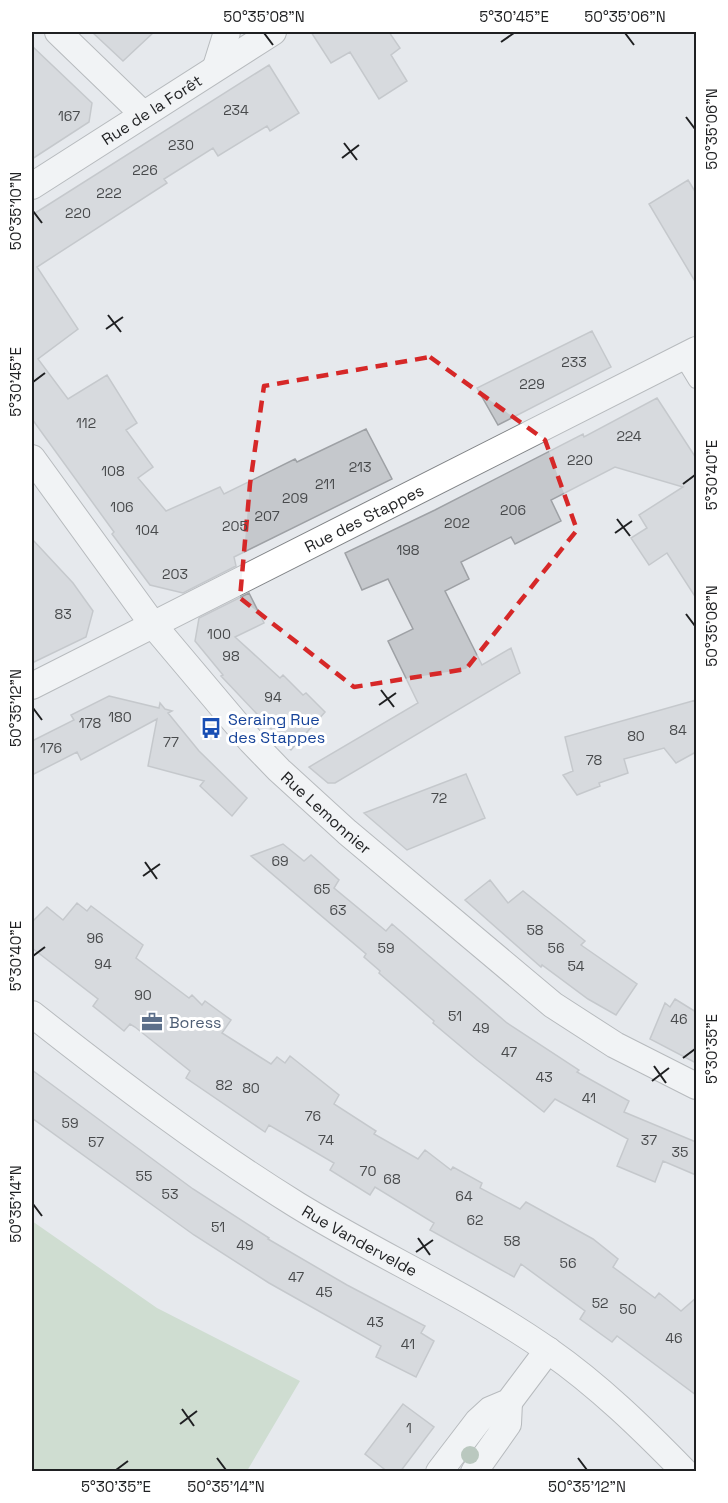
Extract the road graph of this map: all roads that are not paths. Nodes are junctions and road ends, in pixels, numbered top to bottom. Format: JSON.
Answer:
{"nodes":[{"id":1,"x":58,"y":32,"type":"edge"},
{"id":2,"x":227,"y":32,"type":"edge"},
{"id":3,"x":273,"y":32,"type":"edge"},
{"id":4,"x":216,"y":67,"type":"junction"},
{"id":5,"x":143,"y":114,"type":"junction"},
{"id":6,"x":32,"y":186,"type":"edge"},
{"id":7,"x":689,"y":354,"type":"edge"},
{"id":8,"x":696,"y":381,"type":"edge"},
{"id":9,"x":32,"y":458,"type":"edge"},
{"id":10,"x":154,"y":626,"type":"junction"},
{"id":11,"x":32,"y":686,"type":"edge"},
{"id":12,"x":32,"y":1014,"type":"edge"},
{"id":13,"x":696,"y":1086,"type":"edge"},
{"id":14,"x":548,"y":1350,"type":"junction"},
{"id":15,"x":509,"y":1402,"type":"junction"},
{"id":16,"x":439,"y":1472,"type":"edge"},
{"id":17,"x":474,"y":1472,"type":"edge"},
{"id":18,"x":685,"y":1472,"type":"edge"}],
"edges":[{"from":1,"to":5,"type":"street"},
{"from":2,"to":4,"type":"street"},
{"from":3,"to":4,"type":"street","name":"Rue de la Forêt"},
{"from":4,"to":5,"type":"street","name":"Rue de la Forêt"},
{"from":5,"to":6,"type":"street","name":"Rue de la Forêt"},
{"from":7,"to":8,"type":"lane"},
{"from":7,"to":10,"type":"street","name":"Rue des Stappes"},
{"from":9,"to":10,"type":"street","name":"Rue Lemonnier"},
{"from":10,"to":11,"type":"street","name":"Rue des Stappes"},
{"from":10,"to":13,"type":"street","name":"Rue Lemonnier"},
{"from":12,"to":14,"type":"street","name":"Rue Vandervelde"},
{"from":14,"to":15,"type":"street"},
{"from":14,"to":18,"type":"street","name":"Rue Vandervelde"},
{"from":15,"to":16,"type":"street"},
{"from":15,"to":17,"type":"street"}]}
